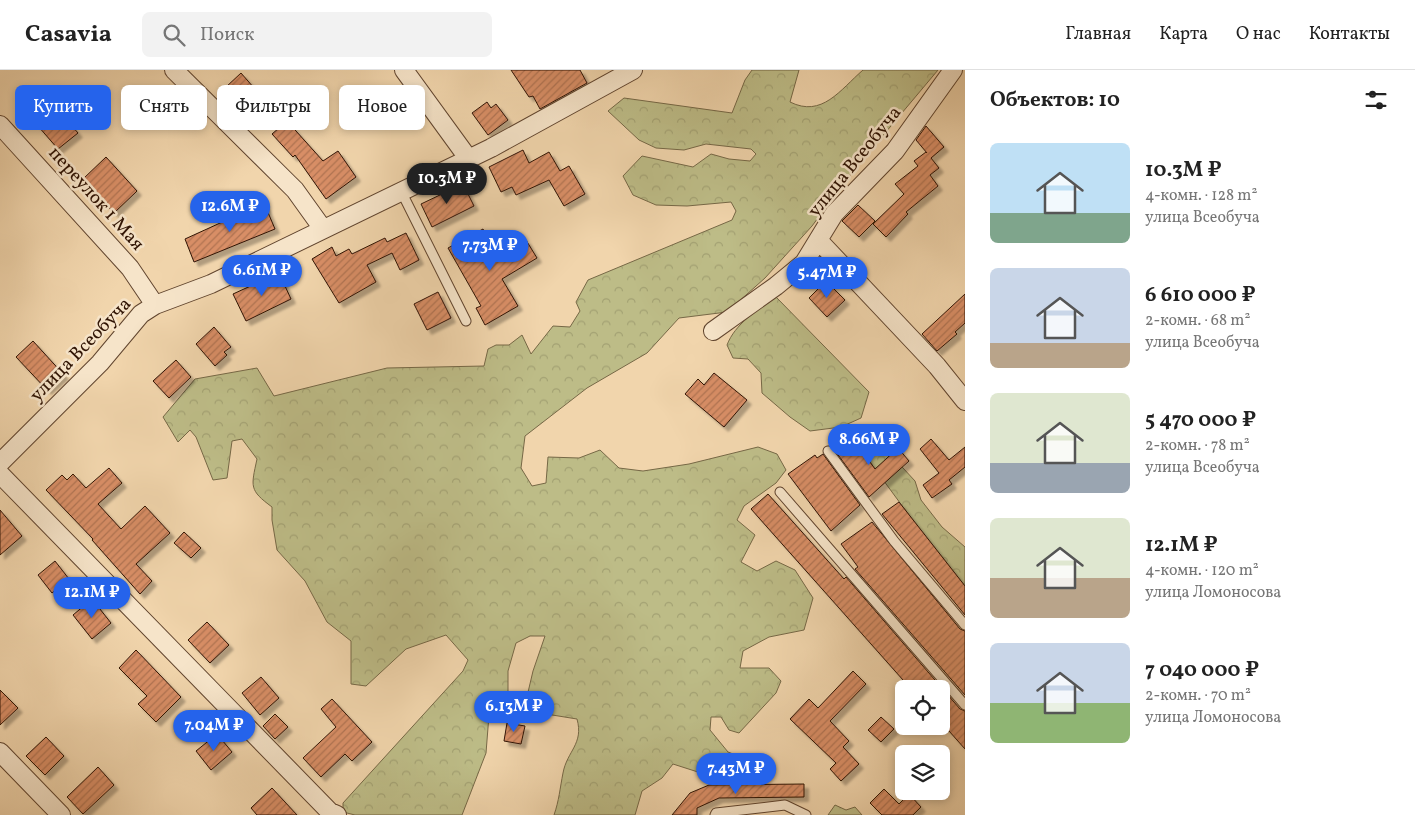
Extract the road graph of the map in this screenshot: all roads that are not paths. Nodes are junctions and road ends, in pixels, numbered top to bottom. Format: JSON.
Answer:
{"nodes":[{"id":1,"x":174,"y":70,"type":"edge"},
{"id":2,"x":405,"y":70,"type":"edge"},
{"id":3,"x":633,"y":70,"type":"edge"},
{"id":4,"x":953,"y":70,"type":"edge"},
{"id":5,"x":0,"y":125,"type":"edge"},
{"id":6,"x":468,"y":158,"type":"junction"},
{"id":7,"x":401,"y":191,"type":"junction"},
{"id":8,"x":323,"y":229,"type":"junction"},
{"id":9,"x":819,"y":241,"type":"junction"},
{"id":10,"x":155,"y":305,"type":"junction"},
{"id":11,"x":466,"y":321,"type":"dead end"},
{"id":12,"x":713,"y":331,"type":"dead end"},
{"id":13,"x":965,"y":401,"type":"edge"},
{"id":14,"x":828,"y":451,"type":"dead end"},
{"id":15,"x":0,"y":463,"type":"edge"},
{"id":16,"x":0,"y":474,"type":"edge"},
{"id":17,"x":780,"y":492,"type":"dead end"},
{"id":18,"x":965,"y":625,"type":"edge"},
{"id":19,"x":965,"y":705,"type":"edge"},
{"id":20,"x":0,"y":752,"type":"edge"},
{"id":21,"x":331,"y":814,"type":"edge"},
{"id":22,"x":61,"y":815,"type":"edge"},
{"id":23,"x":715,"y":815,"type":"edge"},
{"id":24,"x":806,"y":815,"type":"edge"}],
"edges":[{"from":1,"to":8,"type":"street"},
{"from":2,"to":6,"type":"street"},
{"from":3,"to":6,"type":"street","name":"улица Всеобуча"},
{"from":4,"to":9,"type":"street","name":"улица Всеобуча"},
{"from":5,"to":10,"type":"street","name":"переулок 1 Мая"},
{"from":6,"to":7,"type":"street","name":"улица Всеобуча"},
{"from":7,"to":8,"type":"street","name":"улица Всеобуча"},
{"from":7,"to":11,"type":"lane"},
{"from":8,"to":10,"type":"street","name":"улица Всеобуча"},
{"from":9,"to":12,"type":"street","name":"улица Всеобуча"},
{"from":9,"to":13,"type":"street"},
{"from":10,"to":15,"type":"street","name":"улица Всеобуча"},
{"from":14,"to":18,"type":"lane"},
{"from":16,"to":21,"type":"street"},
{"from":17,"to":19,"type":"lane"},
{"from":20,"to":22,"type":"street"},
{"from":23,"to":24,"type":"lane"}]}
